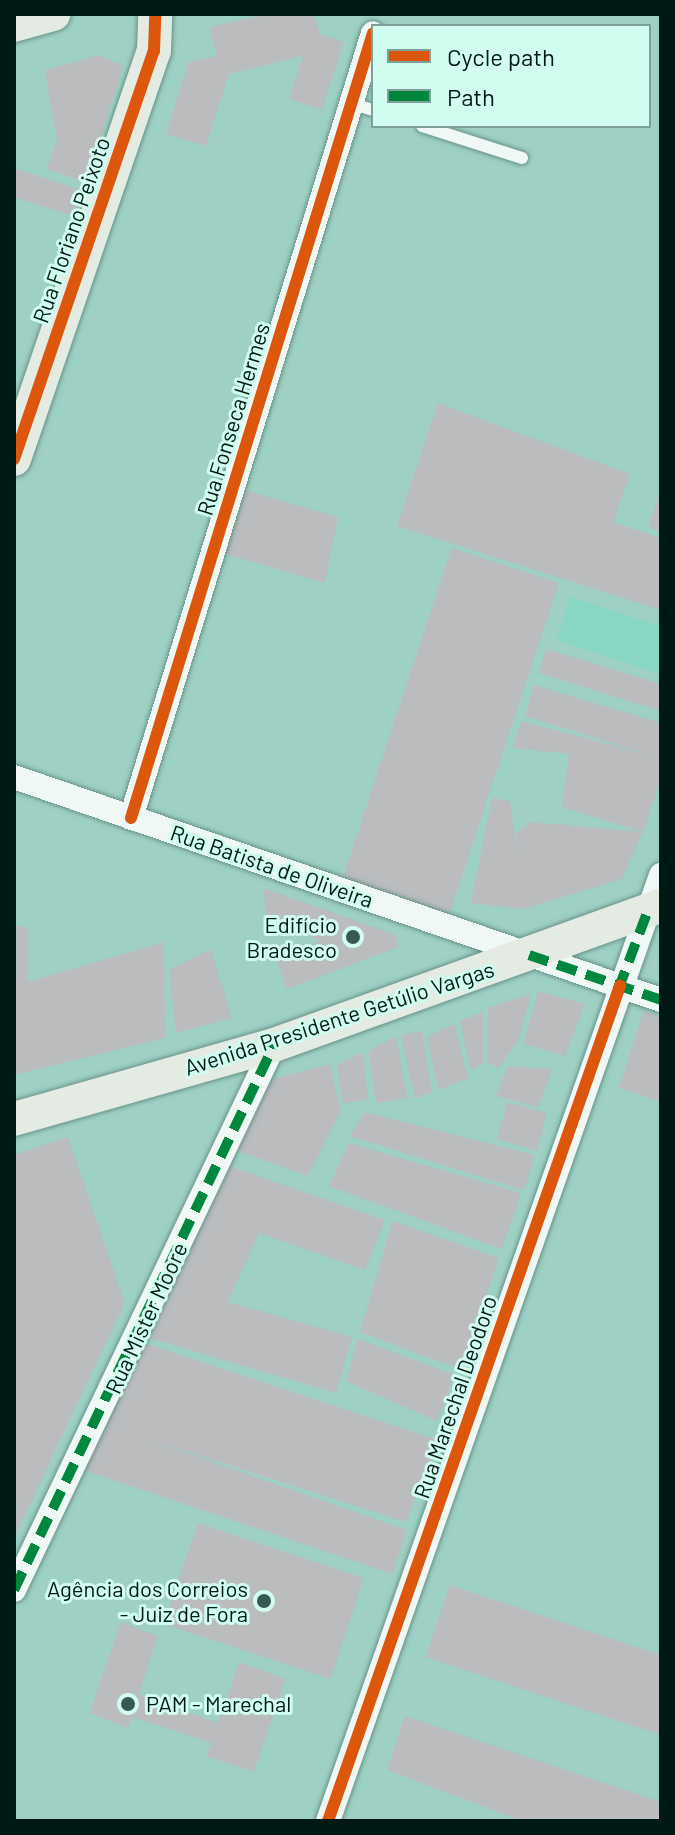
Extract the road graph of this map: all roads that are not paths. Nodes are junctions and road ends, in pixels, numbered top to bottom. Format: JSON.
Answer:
{"nodes":[{"id":1,"x":53,"y":14,"type":"edge"},
{"id":2,"x":155,"y":14,"type":"edge"},
{"id":3,"x":14,"y":25,"type":"edge"},
{"id":4,"x":371,"y":46,"type":"edge"},
{"id":5,"x":362,"y":106,"type":"edge"},
{"id":6,"x":428,"y":128,"type":"edge"},
{"id":7,"x":522,"y":158,"type":"dead end"},
{"id":8,"x":16,"y":446,"type":"edge"},
{"id":9,"x":14,"y":777,"type":"edge"},
{"id":10,"x":131,"y":818,"type":"junction"},
{"id":11,"x":661,"y":875,"type":"edge"},
{"id":12,"x":655,"y":908,"type":"edge"},
{"id":13,"x":529,"y":955,"type":"junction"},
{"id":14,"x":620,"y":986,"type":"junction"},
{"id":15,"x":661,"y":1000,"type":"edge"},
{"id":16,"x":274,"y":1045,"type":"junction"},
{"id":17,"x":14,"y":1119,"type":"edge"},
{"id":18,"x":17,"y":1584,"type":"edge"},
{"id":19,"x":328,"y":1821,"type":"edge"}],
"edges":[{"from":1,"to":3,"type":"main road"},
{"from":2,"to":8,"type":"main road","name":"Rua Floriano Peixoto"},
{"from":4,"to":5,"type":"street","name":"Rua Fonseca Hermes"},
{"from":5,"to":10,"type":"street","name":"Rua Fonseca Hermes"},
{"from":6,"to":7,"type":"lane"},
{"from":9,"to":10,"type":"street","name":"Rua Batista de Oliveira"},
{"from":10,"to":13,"type":"street","name":"Rua Batista de Oliveira"},
{"from":11,"to":12,"type":"street","name":"Rua Marechal Deodoro"},
{"from":12,"to":13,"type":"main road","name":"Avenida Presidente Getúlio Vargas"},
{"from":12,"to":14,"type":"street","name":"Rua Marechal Deodoro"},
{"from":13,"to":14,"type":"street","name":"Rua Batista de Oliveira"},
{"from":13,"to":16,"type":"main road","name":"Avenida Presidente Getúlio Vargas"},
{"from":14,"to":15,"type":"street"},
{"from":14,"to":19,"type":"street","name":"Rua Marechal Deodoro"},
{"from":16,"to":17,"type":"main road","name":"Avenida Presidente Getúlio Vargas"},
{"from":16,"to":18,"type":"street","name":"Rua Mister Moore"}]}
